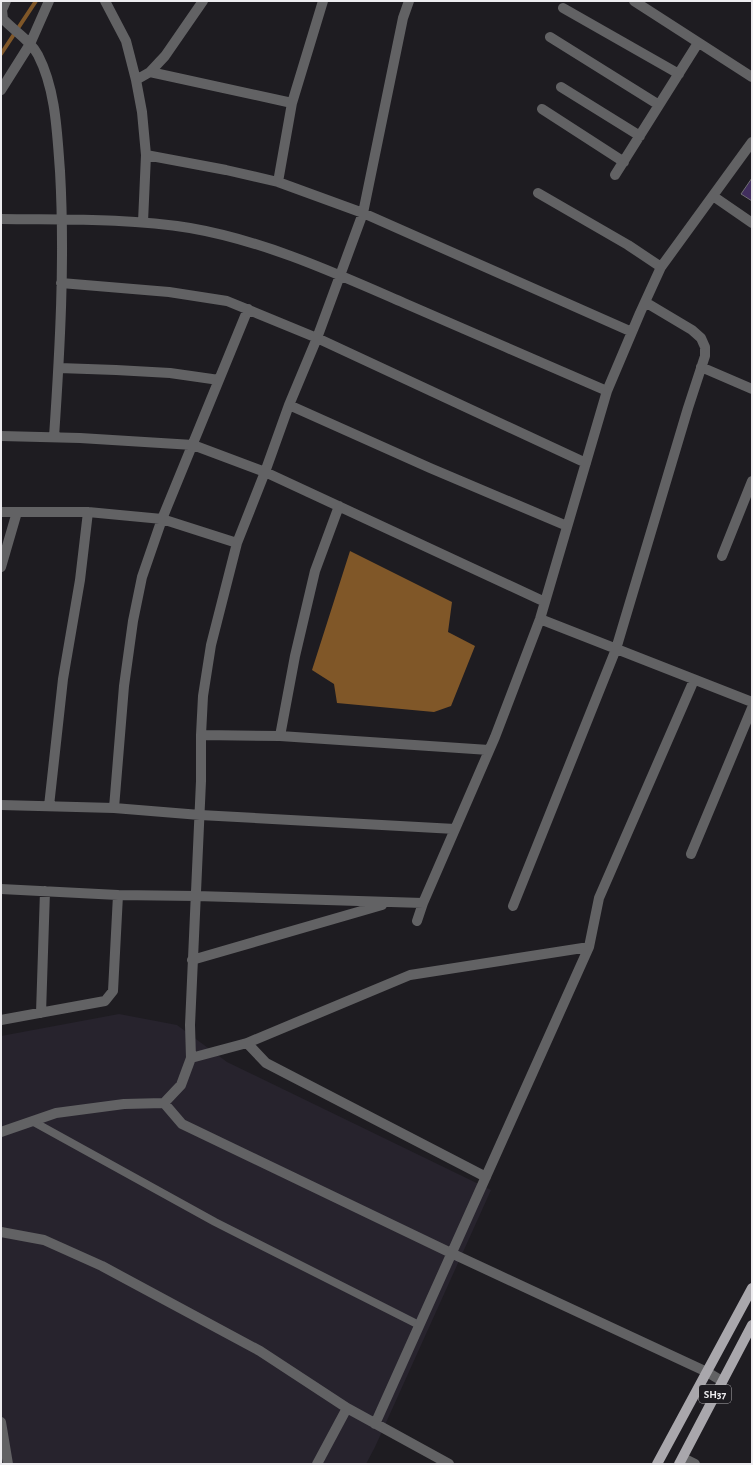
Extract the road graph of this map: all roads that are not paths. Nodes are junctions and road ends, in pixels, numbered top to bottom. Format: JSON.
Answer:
{"nodes":[{"id":1,"x":6,"y":1,"type":"edge"},
{"id":2,"x":49,"y":1,"type":"edge"},
{"id":3,"x":203,"y":1,"type":"edge"},
{"id":4,"x":323,"y":1,"type":"edge"},
{"id":5,"x":409,"y":1,"type":"edge"},
{"id":6,"x":634,"y":1,"type":"edge"},
{"id":7,"x":110,"y":3,"type":"edge"},
{"id":8,"x":563,"y":8,"type":"dead end"},
{"id":9,"x":550,"y":36,"type":"dead end"},
{"id":10,"x":28,"y":42,"type":"junction"},
{"id":11,"x":698,"y":43,"type":"junction"},
{"id":12,"x":150,"y":72,"type":"junction"},
{"id":13,"x":679,"y":74,"type":"junction"},
{"id":14,"x":752,"y":77,"type":"edge"},
{"id":15,"x":136,"y":80,"type":"junction"},
{"id":16,"x":561,"y":87,"type":"dead end"},
{"id":17,"x":1,"y":90,"type":"edge"},
{"id":18,"x":292,"y":103,"type":"junction"},
{"id":19,"x":659,"y":105,"type":"junction"},
{"id":20,"x":542,"y":110,"type":"dead end"},
{"id":21,"x":640,"y":136,"type":"junction"},
{"id":22,"x":752,"y":142,"type":"edge"},
{"id":23,"x":146,"y":155,"type":"junction"},
{"id":24,"x":624,"y":162,"type":"junction"},
{"id":25,"x":615,"y":175,"type":"dead end"},
{"id":26,"x":278,"y":182,"type":"junction"},
{"id":27,"x":538,"y":193,"type":"dead end"},
{"id":28,"x":713,"y":196,"type":"junction"},
{"id":29,"x":363,"y":213,"type":"junction"},
{"id":30,"x":1,"y":219,"type":"edge"},
{"id":31,"x":62,"y":220,"type":"junction"},
{"id":32,"x":143,"y":222,"type":"junction"},
{"id":33,"x":752,"y":223,"type":"edge"},
{"id":34,"x":662,"y":268,"type":"junction"},
{"id":35,"x":340,"y":275,"type":"junction"},
{"id":36,"x":61,"y":283,"type":"junction"},
{"id":37,"x":645,"y":302,"type":"junction"},
{"id":38,"x":248,"y":309,"type":"junction"},
{"id":39,"x":632,"y":332,"type":"junction"},
{"id":40,"x":317,"y":338,"type":"junction"},
{"id":41,"x":701,"y":367,"type":"junction"},
{"id":42,"x":59,"y":368,"type":"junction"},
{"id":43,"x":219,"y":380,"type":"junction"},
{"id":44,"x":752,"y":389,"type":"edge"},
{"id":45,"x":607,"y":391,"type":"junction"},
{"id":46,"x":289,"y":405,"type":"junction"},
{"id":47,"x":1,"y":436,"type":"edge"},
{"id":48,"x":54,"y":437,"type":"junction"},
{"id":49,"x":193,"y":445,"type":"junction"},
{"id":50,"x":586,"y":463,"type":"junction"},
{"id":51,"x":265,"y":472,"type":"junction"},
{"id":52,"x":752,"y":482,"type":"edge"},
{"id":53,"x":339,"y":506,"type":"junction"},
{"id":54,"x":1,"y":512,"type":"edge"},
{"id":55,"x":17,"y":512,"type":"junction"},
{"id":56,"x":88,"y":512,"type":"junction"},
{"id":57,"x":162,"y":519,"type":"junction"},
{"id":58,"x":567,"y":526,"type":"junction"},
{"id":59,"x":237,"y":543,"type":"junction"},
{"id":60,"x":722,"y":556,"type":"dead end"},
{"id":61,"x":1,"y":567,"type":"edge"},
{"id":62,"x":545,"y":602,"type":"junction"},
{"id":63,"x":540,"y":619,"type":"junction"},
{"id":64,"x":616,"y":649,"type":"junction"},
{"id":65,"x":694,"y":680,"type":"junction"},
{"id":66,"x":752,"y":702,"type":"edge"},
{"id":67,"x":752,"y":708,"type":"edge"},
{"id":68,"x":201,"y":735,"type":"junction"},
{"id":69,"x":280,"y":736,"type":"junction"},
{"id":70,"x":489,"y":750,"type":"junction"},
{"id":71,"x":1,"y":804,"type":"edge"},
{"id":72,"x":49,"y":806,"type":"junction"},
{"id":73,"x":114,"y":808,"type":"junction"},
{"id":74,"x":200,"y":815,"type":"junction"},
{"id":75,"x":455,"y":829,"type":"junction"},
{"id":76,"x":690,"y":854,"type":"dead end"},
{"id":77,"x":1,"y":889,"type":"edge"},
{"id":78,"x":45,"y":891,"type":"junction"},
{"id":79,"x":118,"y":895,"type":"junction"},
{"id":80,"x":196,"y":896,"type":"junction"},
{"id":81,"x":392,"y":902,"type":"junction"},
{"id":82,"x":423,"y":903,"type":"junction"},
{"id":83,"x":513,"y":906,"type":"dead end"},
{"id":84,"x":417,"y":921,"type":"dead end"},
{"id":85,"x":589,"y":947,"type":"junction"},
{"id":86,"x":192,"y":960,"type":"junction"},
{"id":87,"x":41,"y":1013,"type":"junction"},
{"id":88,"x":1,"y":1020,"type":"edge"},
{"id":89,"x":247,"y":1043,"type":"junction"},
{"id":90,"x":191,"y":1058,"type":"junction"},
{"id":91,"x":164,"y":1103,"type":"junction"},
{"id":92,"x":32,"y":1121,"type":"junction"},
{"id":93,"x":1,"y":1132,"type":"edge"},
{"id":94,"x":486,"y":1177,"type":"junction"},
{"id":95,"x":1,"y":1232,"type":"edge"},
{"id":96,"x":451,"y":1253,"type":"junction"},
{"id":97,"x":752,"y":1288,"type":"edge"},
{"id":98,"x":419,"y":1325,"type":"junction"},
{"id":99,"x":752,"y":1325,"type":"edge"},
{"id":100,"x":707,"y":1372,"type":"junction"},
{"id":101,"x":722,"y":1381,"type":"junction"},
{"id":102,"x":347,"y":1408,"type":"junction"},
{"id":103,"x":1,"y":1422,"type":"edge"},
{"id":104,"x":375,"y":1424,"type":"junction"},
{"id":105,"x":681,"y":1461,"type":"edge"},
{"id":106,"x":8,"y":1464,"type":"edge"},
{"id":107,"x":317,"y":1464,"type":"edge"},
{"id":108,"x":449,"y":1464,"type":"edge"},
{"id":109,"x":656,"y":1464,"type":"edge"},
{"id":110,"x":695,"y":1464,"type":"edge"}],
"edges":[{"from":1,"to":10,"type":"street"},
{"from":2,"to":10,"type":"street"},
{"from":3,"to":12,"type":"street"},
{"from":4,"to":18,"type":"street"},
{"from":5,"to":29,"type":"street"},
{"from":6,"to":11,"type":"street"},
{"from":7,"to":15,"type":"street"},
{"from":8,"to":13,"type":"street"},
{"from":9,"to":19,"type":"street"},
{"from":10,"to":17,"type":"street"},
{"from":10,"to":31,"type":"street"},
{"from":11,"to":13,"type":"street"},
{"from":11,"to":14,"type":"street"},
{"from":12,"to":15,"type":"street"},
{"from":12,"to":18,"type":"street"},
{"from":13,"to":19,"type":"street"},
{"from":15,"to":23,"type":"street"},
{"from":16,"to":21,"type":"street"},
{"from":18,"to":26,"type":"street"},
{"from":19,"to":21,"type":"street"},
{"from":20,"to":24,"type":"street"},
{"from":21,"to":24,"type":"street"},
{"from":22,"to":28,"type":"street"},
{"from":23,"to":26,"type":"street"},
{"from":23,"to":32,"type":"street"},
{"from":24,"to":25,"type":"street"},
{"from":26,"to":29,"type":"street"},
{"from":27,"to":34,"type":"street"},
{"from":28,"to":33,"type":"street"},
{"from":28,"to":34,"type":"street"},
{"from":29,"to":35,"type":"street"},
{"from":29,"to":39,"type":"street"},
{"from":30,"to":31,"type":"street"},
{"from":31,"to":32,"type":"street"},
{"from":31,"to":36,"type":"street"},
{"from":32,"to":35,"type":"street"},
{"from":34,"to":37,"type":"street"},
{"from":35,"to":40,"type":"street"},
{"from":35,"to":45,"type":"street"},
{"from":36,"to":38,"type":"street"},
{"from":36,"to":42,"type":"street"},
{"from":37,"to":39,"type":"street"},
{"from":37,"to":41,"type":"street"},
{"from":38,"to":40,"type":"street"},
{"from":38,"to":43,"type":"street"},
{"from":39,"to":45,"type":"street"},
{"from":40,"to":46,"type":"street"},
{"from":40,"to":50,"type":"street"},
{"from":41,"to":44,"type":"street"},
{"from":41,"to":64,"type":"street"},
{"from":42,"to":43,"type":"street"},
{"from":42,"to":48,"type":"street"},
{"from":43,"to":49,"type":"street"},
{"from":45,"to":50,"type":"street"},
{"from":46,"to":51,"type":"street"},
{"from":46,"to":58,"type":"street"},
{"from":47,"to":48,"type":"street"},
{"from":48,"to":49,"type":"street"},
{"from":49,"to":51,"type":"street"},
{"from":49,"to":57,"type":"street"},
{"from":50,"to":58,"type":"street"},
{"from":51,"to":53,"type":"street"},
{"from":51,"to":59,"type":"street"},
{"from":52,"to":60,"type":"street"},
{"from":53,"to":62,"type":"street"},
{"from":53,"to":69,"type":"street"},
{"from":54,"to":55,"type":"street"},
{"from":55,"to":56,"type":"street"},
{"from":55,"to":61,"type":"street"},
{"from":56,"to":57,"type":"street"},
{"from":56,"to":72,"type":"street"},
{"from":57,"to":59,"type":"street"},
{"from":57,"to":73,"type":"street"},
{"from":58,"to":62,"type":"street"},
{"from":59,"to":68,"type":"street"},
{"from":62,"to":63,"type":"street"},
{"from":63,"to":64,"type":"street"},
{"from":63,"to":70,"type":"street"},
{"from":64,"to":65,"type":"street"},
{"from":64,"to":83,"type":"street"},
{"from":65,"to":66,"type":"street"},
{"from":65,"to":85,"type":"street"},
{"from":67,"to":76,"type":"street"},
{"from":68,"to":69,"type":"street"},
{"from":68,"to":74,"type":"street"},
{"from":69,"to":70,"type":"street"},
{"from":70,"to":75,"type":"street"},
{"from":71,"to":72,"type":"street"},
{"from":72,"to":73,"type":"street"},
{"from":73,"to":74,"type":"street"},
{"from":74,"to":75,"type":"street"},
{"from":74,"to":80,"type":"street"},
{"from":75,"to":82,"type":"street"},
{"from":77,"to":78,"type":"street"},
{"from":78,"to":79,"type":"street"},
{"from":78,"to":87,"type":"street"},
{"from":79,"to":80,"type":"street"},
{"from":79,"to":87,"type":"street"},
{"from":80,"to":81,"type":"street"},
{"from":80,"to":86,"type":"street"},
{"from":81,"to":82,"type":"street"},
{"from":81,"to":86,"type":"street"},
{"from":82,"to":84,"type":"street"},
{"from":85,"to":89,"type":"street"},
{"from":85,"to":94,"type":"street"},
{"from":86,"to":90,"type":"street"},
{"from":87,"to":88,"type":"street"},
{"from":89,"to":90,"type":"street"},
{"from":89,"to":94,"type":"street"},
{"from":90,"to":91,"type":"street"},
{"from":91,"to":92,"type":"street"},
{"from":91,"to":96,"type":"street"},
{"from":92,"to":93,"type":"street"},
{"from":92,"to":98,"type":"lane"},
{"from":94,"to":96,"type":"street"},
{"from":95,"to":102,"type":"street"},
{"from":96,"to":98,"type":"street"},
{"from":96,"to":100,"type":"street"},
{"from":97,"to":100,"type":"main road"},
{"from":98,"to":104,"type":"street"},
{"from":99,"to":101,"type":"main road","number":"SH37"},
{"from":100,"to":101,"type":"street"},
{"from":100,"to":109,"type":"main road"},
{"from":101,"to":105,"type":"main road","number":"SH37"},
{"from":102,"to":104,"type":"street"},
{"from":102,"to":107,"type":"street"},
{"from":103,"to":106,"type":"street"},
{"from":104,"to":108,"type":"street"},
{"from":105,"to":110,"type":"street"}]}
